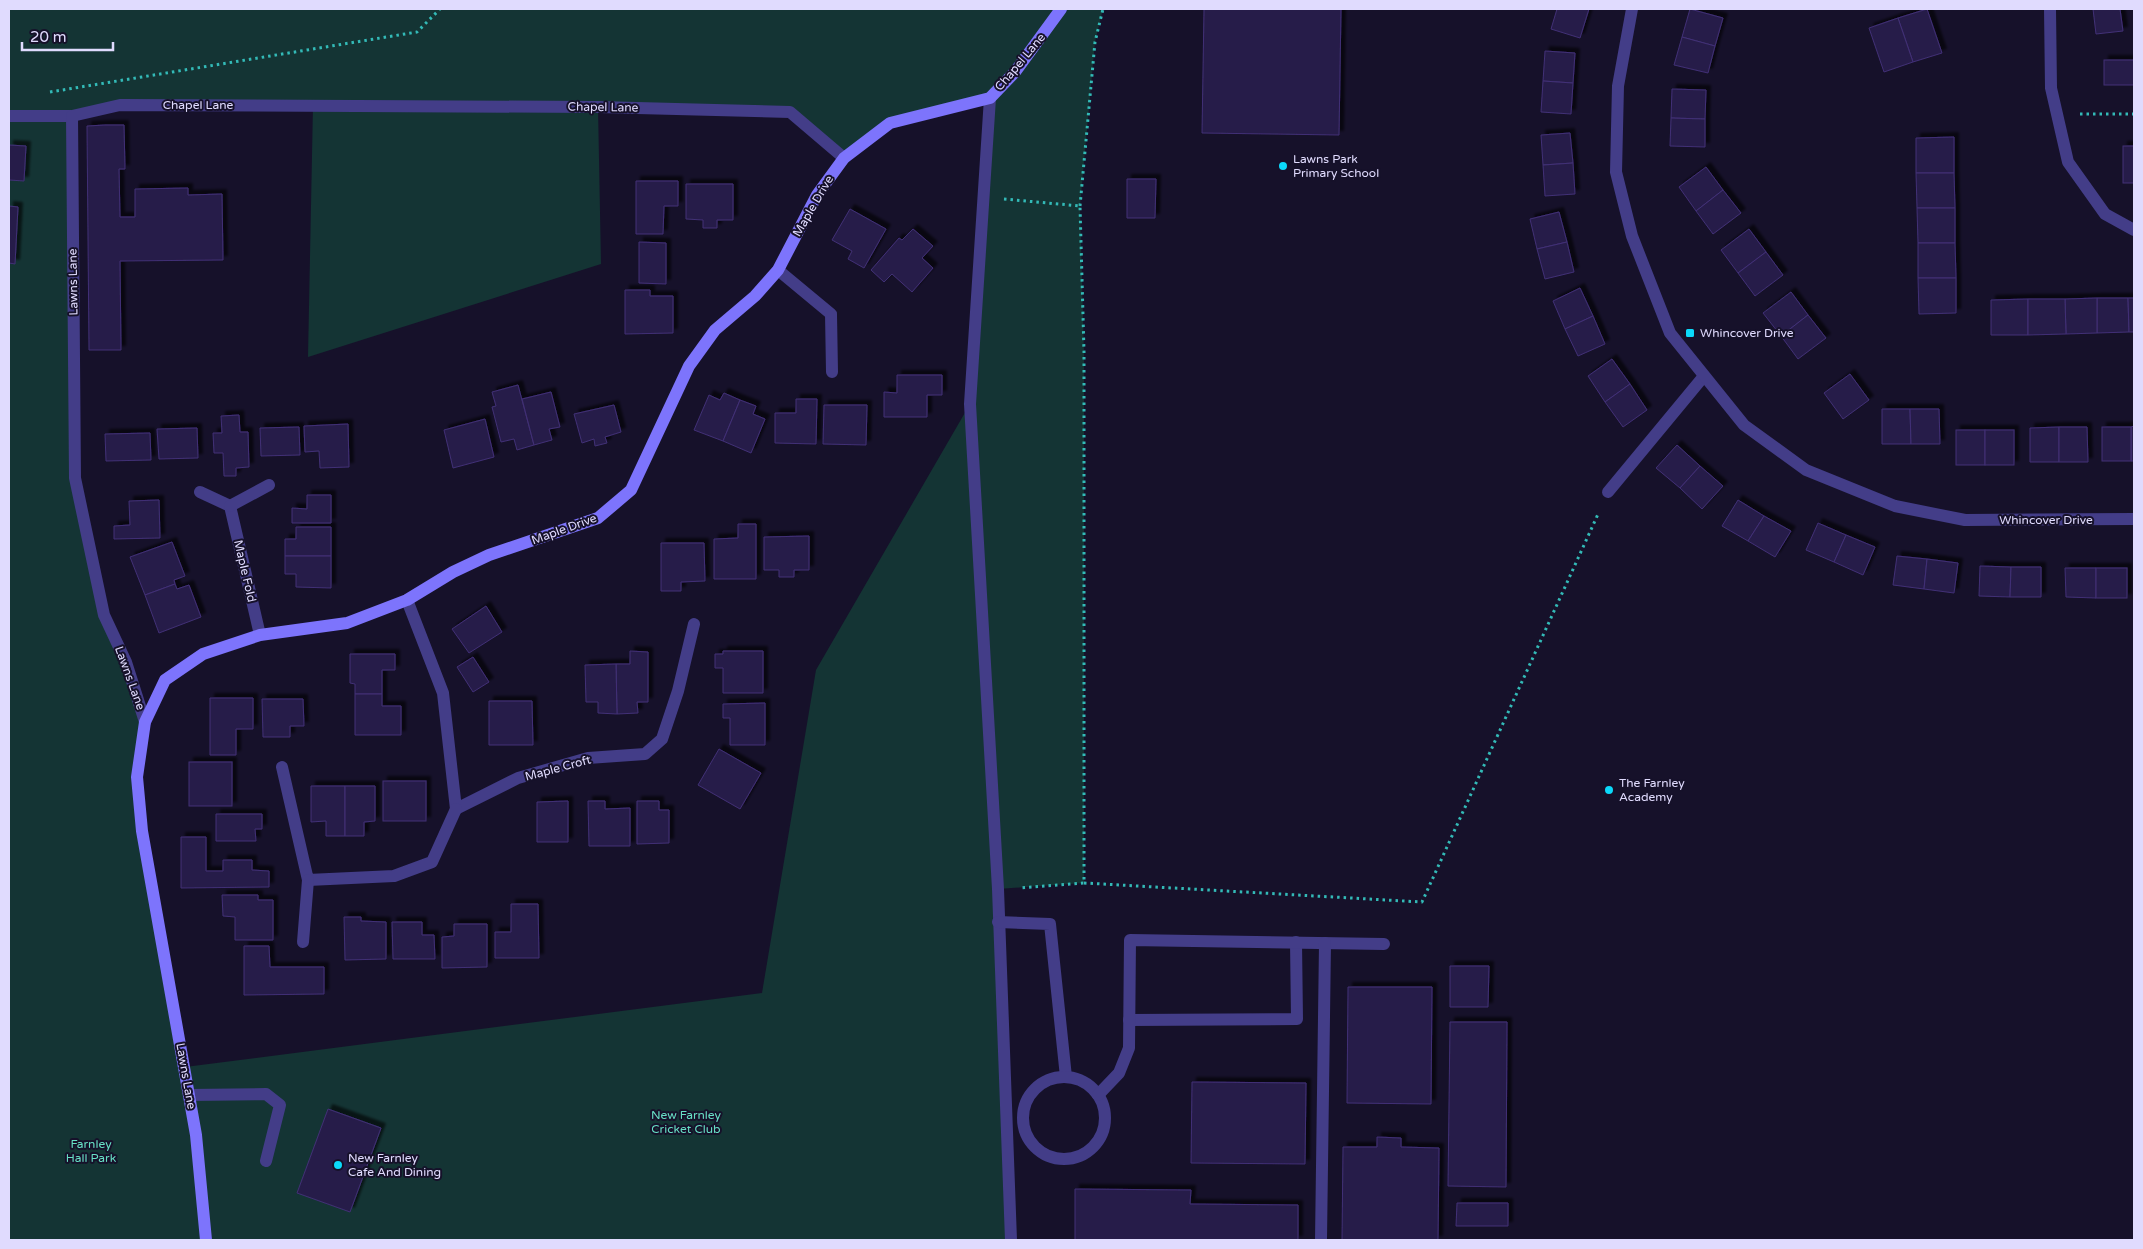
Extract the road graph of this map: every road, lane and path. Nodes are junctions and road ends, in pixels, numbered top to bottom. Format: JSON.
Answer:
{"nodes":[{"id":1,"x":440,"y":9,"type":"edge"},
{"id":2,"x":1062,"y":9,"type":"edge"},
{"id":3,"x":1103,"y":9,"type":"edge"},
{"id":4,"x":1632,"y":9,"type":"edge"},
{"id":5,"x":2050,"y":9,"type":"edge"},
{"id":6,"x":48,"y":92,"type":"dead end"},
{"id":7,"x":990,"y":98,"type":"junction"},
{"id":8,"x":2057,"y":114,"type":"junction"},
{"id":9,"x":2134,"y":114,"type":"edge"},
{"id":10,"x":9,"y":116,"type":"edge"},
{"id":11,"x":72,"y":116,"type":"junction"},
{"id":12,"x":844,"y":158,"type":"junction"},
{"id":13,"x":983,"y":197,"type":"junction"},
{"id":14,"x":1080,"y":206,"type":"junction"},
{"id":15,"x":2134,"y":230,"type":"edge"},
{"id":16,"x":778,"y":270,"type":"junction"},
{"id":17,"x":832,"y":372,"type":"dead end"},
{"id":18,"x":1704,"y":376,"type":"junction"},
{"id":19,"x":269,"y":485,"type":"dead end"},
{"id":20,"x":200,"y":492,"type":"dead end"},
{"id":21,"x":1608,"y":492,"type":"joint"},
{"id":22,"x":230,"y":506,"type":"junction"},
{"id":23,"x":2134,"y":519,"type":"edge"},
{"id":24,"x":407,"y":600,"type":"junction"},
{"id":25,"x":694,"y":624,"type":"dead end"},
{"id":26,"x":260,"y":635,"type":"junction"},
{"id":27,"x":146,"y":722,"type":"junction"},
{"id":28,"x":282,"y":767,"type":"dead end"},
{"id":29,"x":456,"y":809,"type":"junction"},
{"id":30,"x":308,"y":880,"type":"junction"},
{"id":31,"x":1084,"y":883,"type":"junction"},
{"id":32,"x":998,"y":889,"type":"junction"},
{"id":33,"x":998,"y":922,"type":"junction"},
{"id":34,"x":303,"y":942,"type":"dead end"},
{"id":35,"x":1296,"y":942,"type":"junction"},
{"id":36,"x":1326,"y":943,"type":"junction"},
{"id":37,"x":1384,"y":944,"type":"dead end"},
{"id":38,"x":1129,"y":1020,"type":"junction"},
{"id":39,"x":1066,"y":1077,"type":"junction"},
{"id":40,"x":189,"y":1095,"type":"junction"},
{"id":41,"x":1098,"y":1095,"type":"junction"},
{"id":42,"x":266,"y":1160,"type":"dead end"},
{"id":43,"x":206,"y":1240,"type":"edge"},
{"id":44,"x":1011,"y":1240,"type":"edge"},
{"id":45,"x":1321,"y":1240,"type":"edge"}],
"edges":[{"from":1,"to":6,"type":"path"},
{"from":2,"to":7,"type":"street","name":"Chapel Lane"},
{"from":3,"to":14,"type":"path"},
{"from":4,"to":18,"type":"street","name":"Whincover Drive"},
{"from":5,"to":8,"type":"street"},
{"from":7,"to":12,"type":"street","name":"Chapel Lane"},
{"from":7,"to":13,"type":"street"},
{"from":8,"to":9,"type":"path"},
{"from":8,"to":15,"type":"street"},
{"from":10,"to":11,"type":"street","name":"Chapel Lane"},
{"from":11,"to":12,"type":"street","name":"Chapel Lane"},
{"from":11,"to":27,"type":"street","name":"Lawns Lane"},
{"from":12,"to":16,"type":"street","name":"Maple Drive"},
{"from":13,"to":14,"type":"path"},
{"from":13,"to":32,"type":"street"},
{"from":14,"to":31,"type":"path"},
{"from":16,"to":17,"type":"street"},
{"from":16,"to":24,"type":"street","name":"Maple Drive"},
{"from":18,"to":21,"type":"street"},
{"from":18,"to":23,"type":"street","name":"Whincover Drive"},
{"from":19,"to":22,"type":"street"},
{"from":20,"to":22,"type":"street"},
{"from":21,"to":31,"type":"path"},
{"from":22,"to":26,"type":"street","name":"Maple Fold"},
{"from":24,"to":26,"type":"street","name":"Maple Drive"},
{"from":24,"to":29,"type":"street"},
{"from":25,"to":29,"type":"street","name":"Maple Croft"},
{"from":26,"to":27,"type":"street","name":"Maple Drive"},
{"from":27,"to":40,"type":"street","name":"Lawns Lane"},
{"from":28,"to":30,"type":"street"},
{"from":29,"to":30,"type":"street"},
{"from":30,"to":34,"type":"street"},
{"from":31,"to":32,"type":"path"},
{"from":32,"to":33,"type":"street"},
{"from":33,"to":39,"type":"street"},
{"from":33,"to":44,"type":"street"},
{"from":35,"to":36,"type":"street"},
{"from":35,"to":38,"type":"street"},
{"from":35,"to":38,"type":"street"},
{"from":36,"to":37,"type":"street"},
{"from":36,"to":45,"type":"street"},
{"from":38,"to":41,"type":"street"},
{"from":39,"to":41,"type":"street"},
{"from":39,"to":41,"type":"street"},
{"from":40,"to":42,"type":"street"},
{"from":40,"to":43,"type":"street","name":"Lawns Lane"}]}
